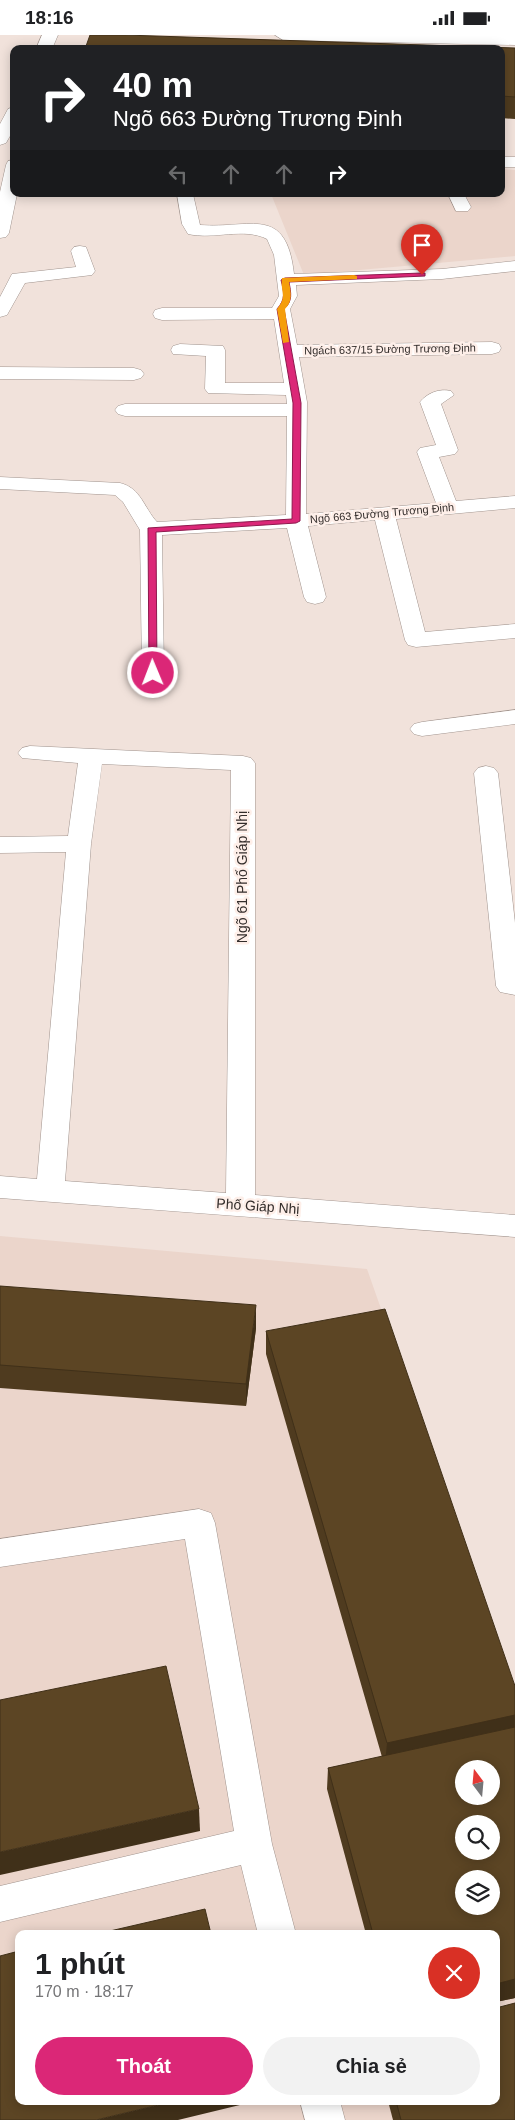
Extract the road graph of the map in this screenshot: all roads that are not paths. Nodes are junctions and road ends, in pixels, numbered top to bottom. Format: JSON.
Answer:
{"nodes":[{"id":1,"x":283,"y":35,"type":"edge"},
{"id":2,"x":371,"y":37,"type":"edge"},
{"id":3,"x":515,"y":41,"type":"edge"},
{"id":4,"x":10,"y":119,"type":"edge"},
{"id":5,"x":0,"y":140,"type":"edge"},
{"id":6,"x":10,"y":184,"type":"edge"},
{"id":7,"x":186,"y":197,"type":"edge"},
{"id":8,"x":0,"y":233,"type":"edge"},
{"id":9,"x":80,"y":251,"type":"dead end"},
{"id":10,"x":515,"y":266,"type":"edge"},
{"id":11,"x":285,"y":280,"type":"junction"},
{"id":12,"x":0,"y":311,"type":"edge"},
{"id":13,"x":281,"y":313,"type":"junction"},
{"id":14,"x":162,"y":314,"type":"dead end"},
{"id":15,"x":492,"y":348,"type":"dead end"},
{"id":16,"x":180,"y":350,"type":"dead end"},
{"id":17,"x":287,"y":351,"type":"junction"},
{"id":18,"x":0,"y":373,"type":"edge"},
{"id":19,"x":134,"y":374,"type":"dead end"},
{"id":20,"x":293,"y":389,"type":"junction"},
{"id":21,"x":444,"y":395,"type":"dead end"},
{"id":22,"x":125,"y":410,"type":"dead end"},
{"id":23,"x":295,"y":410,"type":"junction"},
{"id":24,"x":0,"y":483,"type":"edge"},
{"id":25,"x":515,"y":502,"type":"edge"},
{"id":26,"x":448,"y":508,"type":"junction"},
{"id":27,"x":384,"y":513,"type":"junction"},
{"id":28,"x":296,"y":521,"type":"junction"},
{"id":29,"x":151,"y":529,"type":"junction"},
{"id":30,"x":315,"y":597,"type":"dead end"},
{"id":31,"x":515,"y":631,"type":"edge"},
{"id":32,"x":153,"y":673,"type":"dead end"},
{"id":33,"x":515,"y":717,"type":"edge"},
{"id":34,"x":422,"y":729,"type":"dead end"},
{"id":35,"x":30,"y":753,"type":"dead end"},
{"id":36,"x":90,"y":757,"type":"junction"},
{"id":37,"x":486,"y":773,"type":"dead end"},
{"id":38,"x":79,"y":844,"type":"junction"},
{"id":39,"x":0,"y":845,"type":"edge"},
{"id":40,"x":515,"y":986,"type":"edge"},
{"id":41,"x":0,"y":1187,"type":"edge"},
{"id":42,"x":50,"y":1191,"type":"junction"},
{"id":43,"x":240,"y":1205,"type":"junction"},
{"id":44,"x":515,"y":1225,"type":"edge"},
{"id":45,"x":0,"y":1553,"type":"edge"},
{"id":46,"x":254,"y":1844,"type":"junction"},
{"id":47,"x":0,"y":1904,"type":"edge"},
{"id":48,"x":276,"y":1930,"type":"edge"},
{"id":49,"x":321,"y":2105,"type":"edge"},
{"id":50,"x":325,"y":2120,"type":"edge"}],
"edges":[{"from":1,"to":2,"type":"street"},
{"from":2,"to":3,"type":"street"},
{"from":4,"to":5,"type":"street"},
{"from":6,"to":8,"type":"street"},
{"from":7,"to":11,"type":"street"},
{"from":9,"to":12,"type":"street"},
{"from":10,"to":11,"type":"street"},
{"from":11,"to":13,"type":"street"},
{"from":13,"to":14,"type":"street"},
{"from":13,"to":17,"type":"street"},
{"from":15,"to":17,"type":"street","name":"Ngách 637/15 Đường Trương Định"},
{"from":16,"to":20,"type":"street"},
{"from":17,"to":20,"type":"street"},
{"from":18,"to":19,"type":"street"},
{"from":20,"to":23,"type":"street"},
{"from":21,"to":26,"type":"street"},
{"from":22,"to":23,"type":"street"},
{"from":23,"to":28,"type":"street"},
{"from":24,"to":29,"type":"street"},
{"from":25,"to":26,"type":"street","name":"Ngõ 663 Đường Trương Định"},
{"from":26,"to":27,"type":"street","name":"Ngõ 663 Đường Trương Định"},
{"from":27,"to":28,"type":"street","name":"Ngõ 663 Đường Trương Định"},
{"from":27,"to":31,"type":"street"},
{"from":28,"to":29,"type":"street","name":"Ngõ 663 Đường Trương Định"},
{"from":28,"to":30,"type":"street"},
{"from":29,"to":32,"type":"street"},
{"from":33,"to":34,"type":"street"},
{"from":35,"to":36,"type":"street","name":"Ngõ 61 Phố Giáp Nhị"},
{"from":36,"to":38,"type":"street"},
{"from":36,"to":43,"type":"street","name":"Ngõ 61 Phố Giáp Nhị"},
{"from":37,"to":40,"type":"street"},
{"from":38,"to":39,"type":"street"},
{"from":38,"to":42,"type":"street"},
{"from":41,"to":42,"type":"street","name":"Phố Giáp Nhị"},
{"from":42,"to":43,"type":"street","name":"Phố Giáp Nhị"},
{"from":43,"to":44,"type":"street","name":"Phố Giáp Nhị"},
{"from":45,"to":46,"type":"street"},
{"from":46,"to":47,"type":"street"},
{"from":46,"to":48,"type":"street"},
{"from":49,"to":50,"type":"street"}]}
